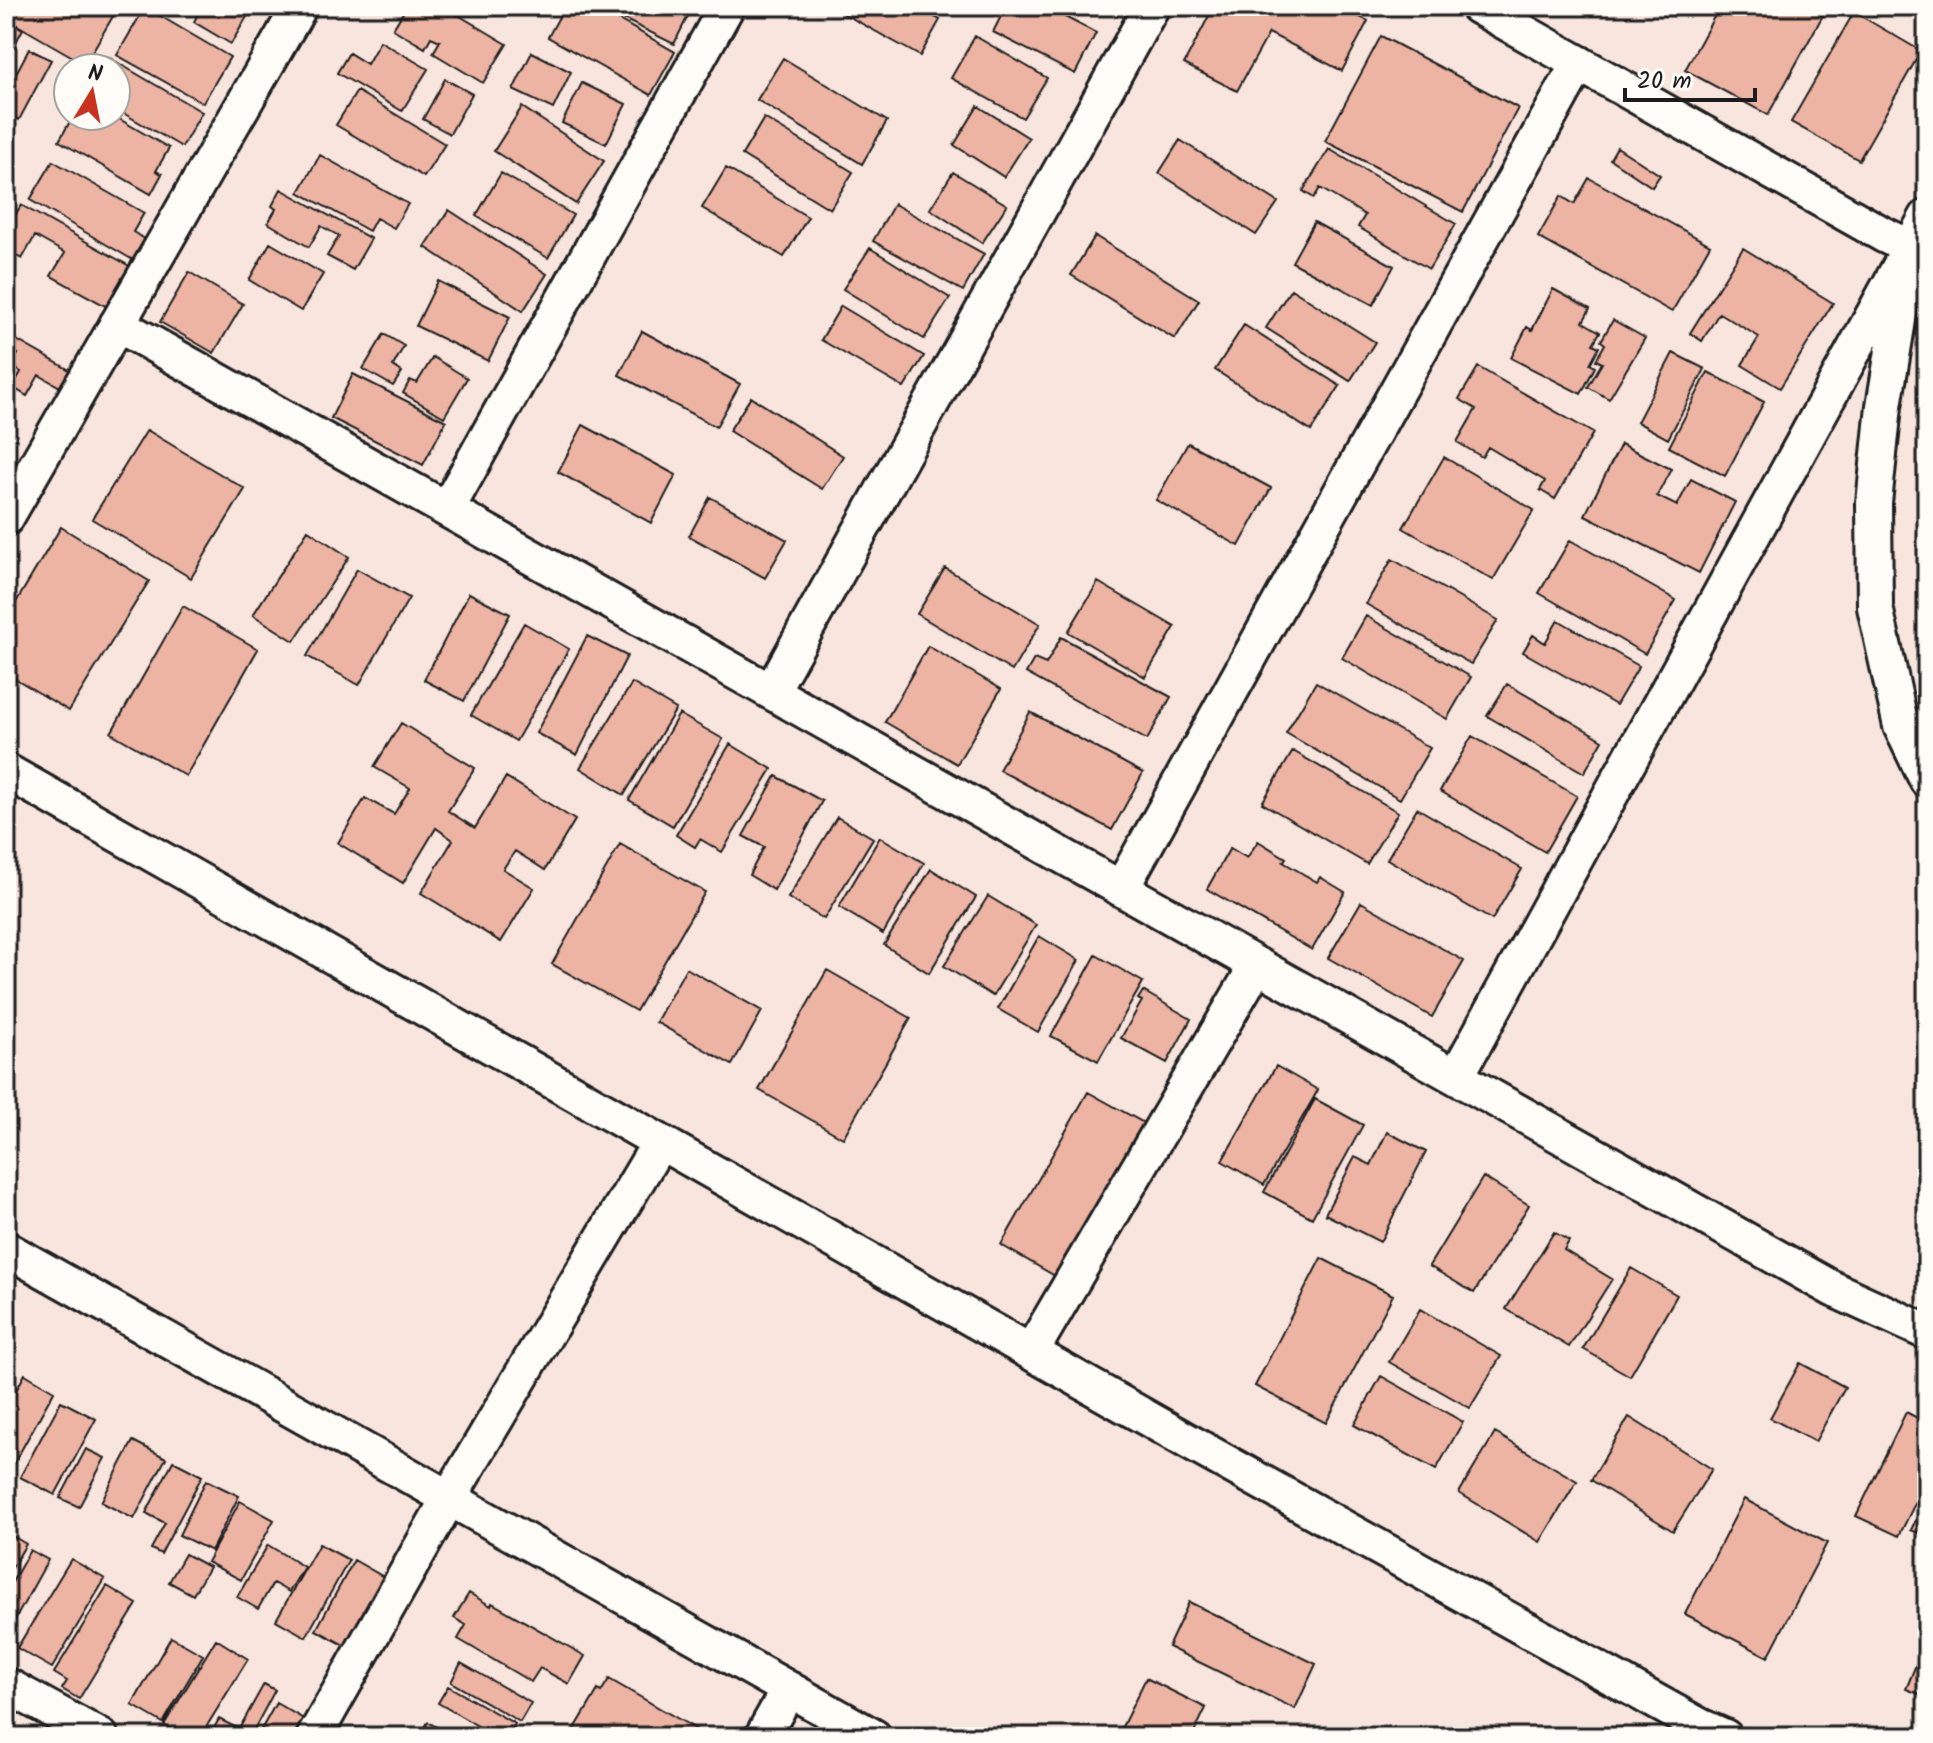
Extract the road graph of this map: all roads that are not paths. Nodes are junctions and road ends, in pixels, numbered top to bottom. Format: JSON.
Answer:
{"nodes":[{"id":1,"x":300,"y":6,"type":"edge"},
{"id":2,"x":727,"y":6,"type":"edge"},
{"id":3,"x":1152,"y":6,"type":"edge"},
{"id":4,"x":1477,"y":6,"type":"edge"},
{"id":5,"x":1579,"y":63,"type":"junction"},
{"id":6,"x":1927,"y":217,"type":"edge"},
{"id":7,"x":1918,"y":251,"type":"edge"},
{"id":8,"x":117,"y":324,"type":"junction"},
{"id":9,"x":447,"y":509,"type":"junction"},
{"id":10,"x":6,"y":518,"type":"edge"},
{"id":11,"x":771,"y":692,"type":"junction"},
{"id":12,"x":6,"y":771,"type":"edge"},
{"id":13,"x":1927,"y":780,"type":"edge"},
{"id":14,"x":1121,"y":889,"type":"junction"},
{"id":15,"x":1257,"y":965,"type":"junction"},
{"id":16,"x":1456,"y":1077,"type":"junction"},
{"id":17,"x":660,"y":1142,"type":"junction"},
{"id":18,"x":6,"y":1249,"type":"edge"},
{"id":19,"x":1927,"y":1332,"type":"edge"},
{"id":20,"x":1031,"y":1352,"type":"junction"},
{"id":21,"x":449,"y":1498,"type":"junction"},
{"id":22,"x":6,"y":1685,"type":"edge"},
{"id":23,"x":789,"y":1689,"type":"junction"},
{"id":24,"x":1707,"y":1733,"type":"edge"},
{"id":25,"x":101,"y":1737,"type":"edge"},
{"id":26,"x":314,"y":1737,"type":"edge"},
{"id":27,"x":762,"y":1737,"type":"edge"},
{"id":28,"x":874,"y":1737,"type":"edge"}],
"edges":[{"from":1,"to":8,"type":"street"},
{"from":2,"to":9,"type":"street"},
{"from":3,"to":11,"type":"street"},
{"from":4,"to":5,"type":"street"},
{"from":5,"to":7,"type":"street"},
{"from":5,"to":14,"type":"street"},
{"from":6,"to":7,"type":"street"},
{"from":7,"to":13,"type":"street"},
{"from":7,"to":16,"type":"street"},
{"from":8,"to":9,"type":"street"},
{"from":8,"to":10,"type":"street"},
{"from":9,"to":11,"type":"street"},
{"from":11,"to":14,"type":"street"},
{"from":12,"to":17,"type":"street"},
{"from":14,"to":15,"type":"street"},
{"from":15,"to":16,"type":"street"},
{"from":15,"to":20,"type":"street"},
{"from":16,"to":19,"type":"street"},
{"from":17,"to":20,"type":"street"},
{"from":17,"to":21,"type":"street"},
{"from":18,"to":21,"type":"street"},
{"from":20,"to":24,"type":"street"},
{"from":21,"to":23,"type":"street"},
{"from":21,"to":26,"type":"street"},
{"from":22,"to":25,"type":"street"},
{"from":23,"to":27,"type":"street"},
{"from":23,"to":28,"type":"street"}]}
